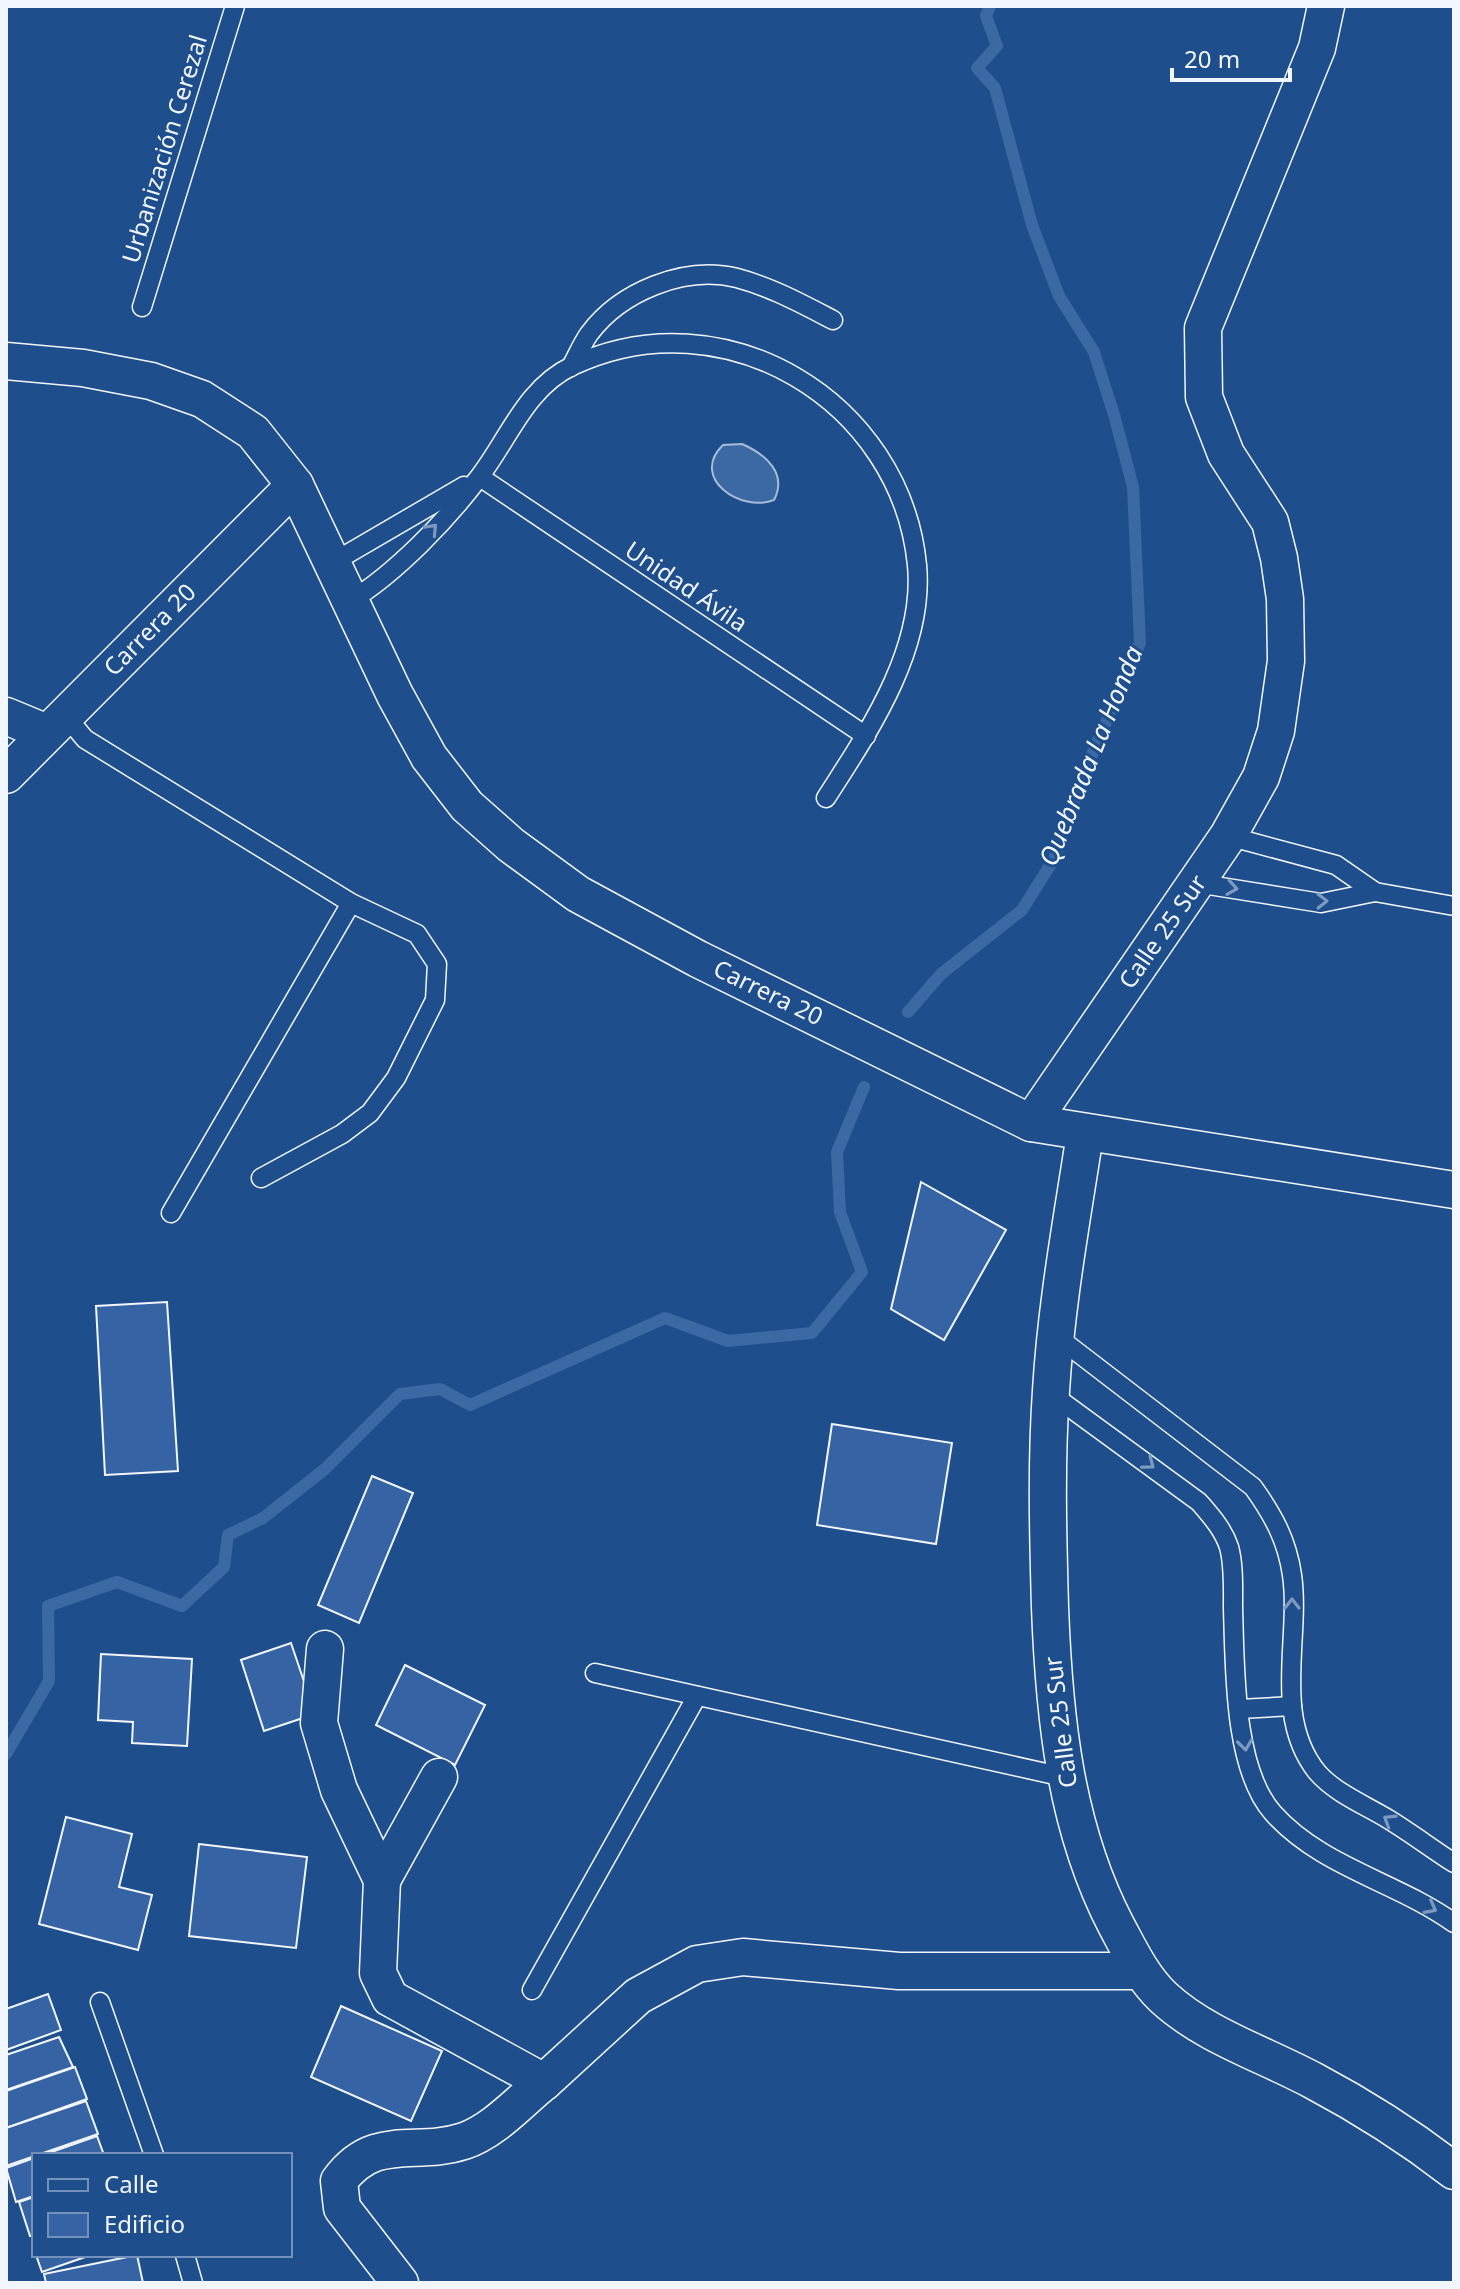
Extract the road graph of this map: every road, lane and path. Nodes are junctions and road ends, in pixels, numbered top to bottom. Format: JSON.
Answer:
{"nodes":[{"id":1,"x":235,"y":6,"type":"edge"},
{"id":2,"x":1326,"y":6,"type":"edge"},
{"id":3,"x":142,"y":307,"type":"dead end"},
{"id":4,"x":833,"y":320,"type":"dead end"},
{"id":5,"x":6,"y":361,"type":"edge"},
{"id":6,"x":571,"y":367,"type":"junction"},
{"id":7,"x":480,"y":477,"type":"junction"},
{"id":8,"x":295,"y":485,"type":"junction"},
{"id":9,"x":332,"y":563,"type":"junction"},
{"id":10,"x":350,"y":601,"type":"junction"},
{"id":11,"x":6,"y":716,"type":"edge"},
{"id":12,"x":56,"y":724,"type":"junction"},
{"id":13,"x":866,"y":736,"type":"junction"},
{"id":14,"x":6,"y":775,"type":"edge"},
{"id":15,"x":826,"y":798,"type":"dead end"},
{"id":16,"x":1228,"y":836,"type":"junction"},
{"id":17,"x":1196,"y":883,"type":"junction"},
{"id":18,"x":1375,"y":892,"type":"junction"},
{"id":19,"x":351,"y":903,"type":"junction"},
{"id":20,"x":1454,"y":906,"type":"edge"},
{"id":21,"x":1031,"y":1123,"type":"junction"},
{"id":22,"x":1085,"y":1134,"type":"junction"},
{"id":23,"x":261,"y":1178,"type":"dead end"},
{"id":24,"x":1454,"y":1190,"type":"edge"},
{"id":25,"x":171,"y":1213,"type":"dead end"},
{"id":26,"x":1055,"y":1335,"type":"junction"},
{"id":27,"x":1050,"y":1393,"type":"junction"},
{"id":28,"x":325,"y":1649,"type":"dead end"},
{"id":29,"x":595,"y":1673,"type":"dead end"},
{"id":30,"x":697,"y":1696,"type":"junction"},
{"id":31,"x":1292,"y":1706,"type":"junction"},
{"id":32,"x":1240,"y":1709,"type":"junction"},
{"id":33,"x":439,"y":1777,"type":"dead end"},
{"id":34,"x":1064,"y":1777,"type":"junction"},
{"id":35,"x":1454,"y":1863,"type":"edge"},
{"id":36,"x":382,"y":1880,"type":"junction"},
{"id":37,"x":1454,"y":1923,"type":"edge"},
{"id":38,"x":1141,"y":1971,"type":"junction"},
{"id":39,"x":532,"y":1990,"type":"dead end"},
{"id":40,"x":100,"y":2002,"type":"dead end"},
{"id":41,"x":544,"y":2082,"type":"junction"},
{"id":42,"x":153,"y":2153,"type":"edge"},
{"id":43,"x":1454,"y":2171,"type":"edge"},
{"id":44,"x":186,"y":2257,"type":"edge"},
{"id":45,"x":193,"y":2283,"type":"edge"},
{"id":46,"x":400,"y":2283,"type":"edge"}],
"edges":[{"from":1,"to":3,"type":"lane","name":"Urbanización Cerezal"},
{"from":2,"to":16,"type":"street","name":"Calle 25 Sur"},
{"from":4,"to":6,"type":"lane"},
{"from":5,"to":8,"type":"street","name":"Carrera 20"},
{"from":6,"to":7,"type":"lane"},
{"from":6,"to":13,"type":"lane"},
{"from":7,"to":9,"type":"lane"},
{"from":10,"to":7,"type":"lane","one_way":true},
{"from":7,"to":13,"type":"lane","name":"Unidad Ávila"},
{"from":8,"to":9,"type":"street","name":"Carrera 20"},
{"from":8,"to":12,"type":"street","name":"Carrera 20"},
{"from":9,"to":10,"type":"street","name":"Carrera 20"},
{"from":10,"to":21,"type":"street","name":"Carrera 20"},
{"from":11,"to":12,"type":"street"},
{"from":12,"to":14,"type":"street","name":"Carrera 20"},
{"from":12,"to":19,"type":"lane"},
{"from":13,"to":15,"type":"lane"},
{"from":16,"to":17,"type":"street","name":"Calle 25 Sur"},
{"from":16,"to":18,"type":"lane"},
{"from":17,"to":18,"type":"lane","one_way":true},
{"from":17,"to":21,"type":"street","name":"Calle 25 Sur"},
{"from":18,"to":20,"type":"lane"},
{"from":19,"to":23,"type":"lane"},
{"from":19,"to":25,"type":"lane"},
{"from":21,"to":22,"type":"street","name":"Carrera 20"},
{"from":22,"to":24,"type":"street","name":"Carrera 20"},
{"from":22,"to":26,"type":"street","name":"Calle 25 Sur"},
{"from":26,"to":27,"type":"street","name":"Calle 25 Sur"},
{"from":31,"to":26,"type":"lane","one_way":true},
{"from":27,"to":32,"type":"lane","one_way":true},
{"from":27,"to":34,"type":"street","name":"Calle 25 Sur"},
{"from":28,"to":36,"type":"street"},
{"from":29,"to":30,"type":"lane"},
{"from":30,"to":34,"type":"lane"},
{"from":30,"to":39,"type":"lane"},
{"from":31,"to":32,"type":"lane"},
{"from":35,"to":31,"type":"lane","one_way":true},
{"from":32,"to":37,"type":"lane","one_way":true},
{"from":33,"to":36,"type":"street"},
{"from":34,"to":38,"type":"street","name":"Calle 25 Sur"},
{"from":36,"to":41,"type":"street"},
{"from":38,"to":41,"type":"street"},
{"from":38,"to":43,"type":"street","name":"Calle 25 Sur"},
{"from":40,"to":42,"type":"lane"},
{"from":41,"to":46,"type":"street"},
{"from":44,"to":45,"type":"lane"}]}
